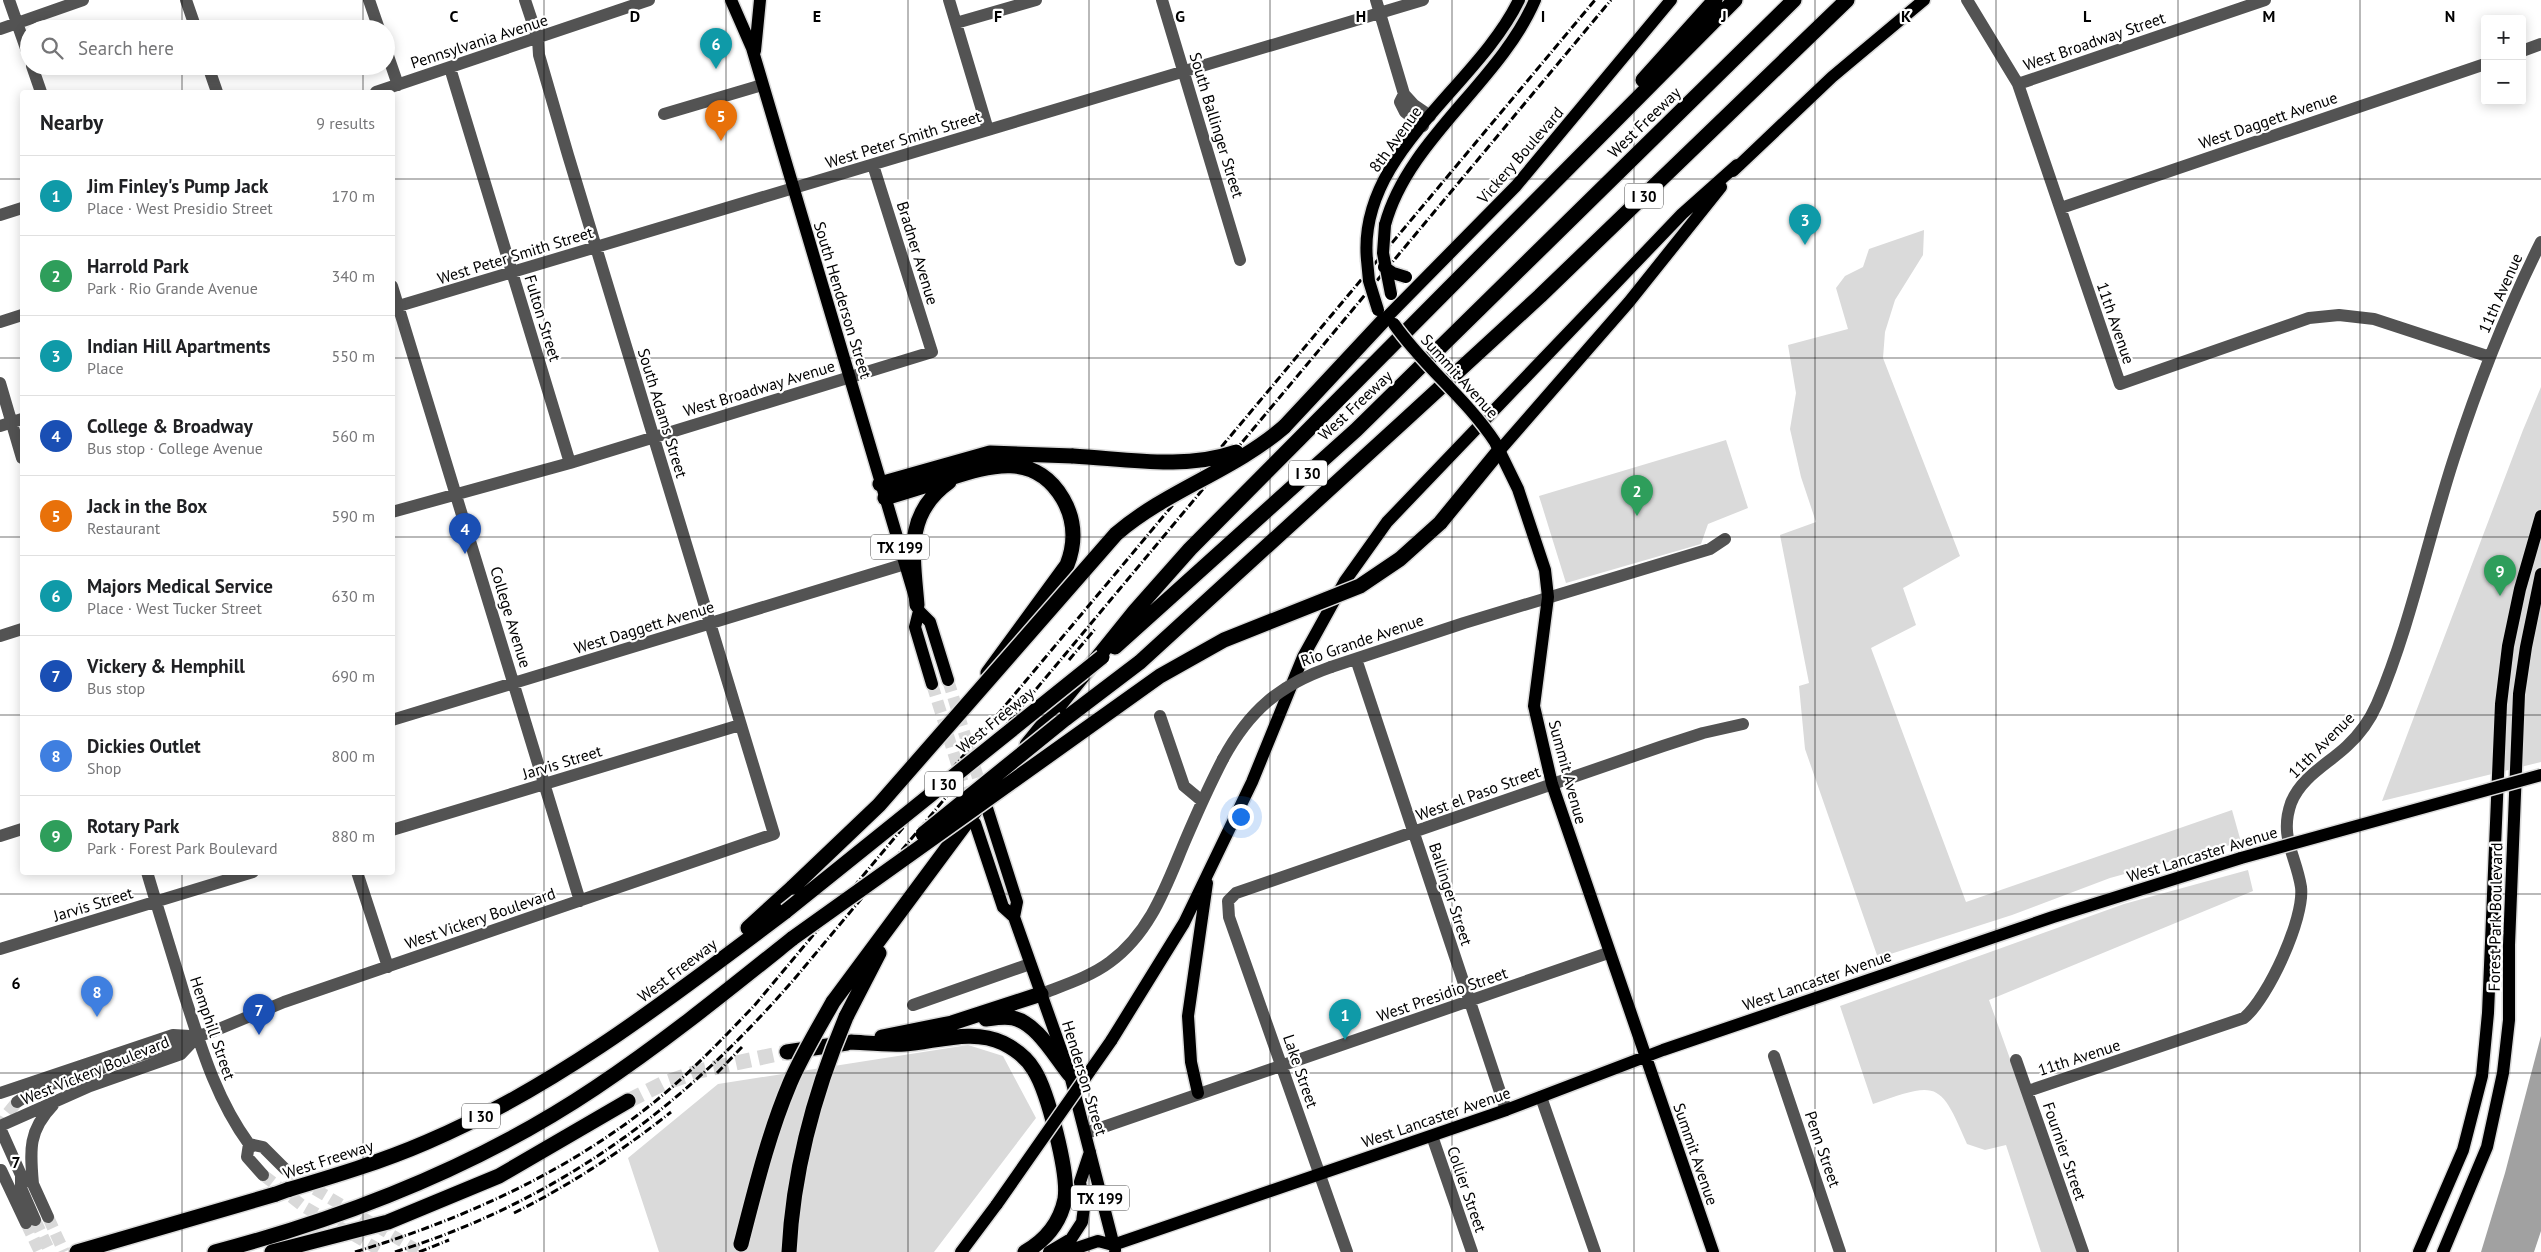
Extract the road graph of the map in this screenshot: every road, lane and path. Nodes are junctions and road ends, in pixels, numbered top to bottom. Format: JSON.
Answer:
{"nodes":[{"id":1,"x":9,"y":0,"type":"edge"},
{"id":2,"x":83,"y":0,"type":"edge"},
{"id":3,"x":186,"y":0,"type":"edge"},
{"id":4,"x":369,"y":0,"type":"edge"},
{"id":5,"x":524,"y":0,"type":"edge"},
{"id":6,"x":649,"y":0,"type":"edge"},
{"id":7,"x":731,"y":0,"type":"edge"},
{"id":8,"x":760,"y":0,"type":"edge"},
{"id":9,"x":949,"y":0,"type":"edge"},
{"id":10,"x":1036,"y":0,"type":"edge"},
{"id":11,"x":1162,"y":0,"type":"edge"},
{"id":12,"x":1376,"y":0,"type":"edge"},
{"id":13,"x":1423,"y":0,"type":"edge"},
{"id":14,"x":1519,"y":0,"type":"edge"},
{"id":15,"x":1535,"y":0,"type":"edge"},
{"id":16,"x":1671,"y":0,"type":"edge"},
{"id":17,"x":1715,"y":0,"type":"edge"},
{"id":18,"x":1735,"y":0,"type":"edge"},
{"id":19,"x":1794,"y":0,"type":"edge"},
{"id":20,"x":1847,"y":0,"type":"edge"},
{"id":21,"x":1924,"y":0,"type":"edge"},
{"id":22,"x":2265,"y":0,"type":"edge"},
{"id":23,"x":1970,"y":1,"type":"edge"},
{"id":24,"x":1380,"y":13,"type":"junction"},
{"id":25,"x":26,"y":20,"type":"edge"},
{"id":26,"x":193,"y":20,"type":"edge"},
{"id":27,"x":376,"y":20,"type":"edge"},
{"id":28,"x":20,"y":22,"type":"edge"},
{"id":29,"x":17,"y":23,"type":"junction"},
{"id":30,"x":956,"y":23,"type":"junction"},
{"id":31,"x":0,"y":29,"type":"edge"},
{"id":32,"x":20,"y":32,"type":"edge"},
{"id":33,"x":538,"y":39,"type":"junction"},
{"id":34,"x":2541,"y":44,"type":"edge"},
{"id":35,"x":2526,"y":50,"type":"edge"},
{"id":36,"x":755,"y":58,"type":"junction"},
{"id":37,"x":2481,"y":65,"type":"edge"},
{"id":38,"x":450,"y":68,"type":"junction"},
{"id":39,"x":1184,"y":72,"type":"junction"},
{"id":40,"x":35,"y":75,"type":"edge"},
{"id":41,"x":211,"y":75,"type":"edge"},
{"id":42,"x":395,"y":75,"type":"edge"},
{"id":43,"x":2018,"y":84,"type":"junction"},
{"id":44,"x":398,"y":85,"type":"junction"},
{"id":45,"x":762,"y":85,"type":"junction"},
{"id":46,"x":40,"y":90,"type":"edge"},
{"id":47,"x":216,"y":90,"type":"edge"},
{"id":48,"x":382,"y":90,"type":"edge"},
{"id":49,"x":664,"y":114,"type":"dead end"},
{"id":50,"x":1427,"y":121,"type":"junction"},
{"id":51,"x":988,"y":130,"type":"junction"},
{"id":52,"x":874,"y":165,"type":"junction"},
{"id":53,"x":1737,"y":165,"type":"junction"},
{"id":54,"x":793,"y":189,"type":"junction"},
{"id":55,"x":2061,"y":208,"type":"junction"},
{"id":56,"x":20,"y":209,"type":"edge"},
{"id":57,"x":0,"y":215,"type":"edge"},
{"id":58,"x":1513,"y":224,"type":"junction"},
{"id":59,"x":2541,"y":242,"type":"edge"},
{"id":60,"x":596,"y":248,"type":"junction"},
{"id":61,"x":1240,"y":260,"type":"dead end"},
{"id":62,"x":1384,"y":267,"type":"junction"},
{"id":63,"x":1437,"y":267,"type":"junction"},
{"id":64,"x":512,"y":273,"type":"junction"},
{"id":65,"x":396,"y":308,"type":"edge"},
{"id":66,"x":1396,"y":308,"type":"junction"},
{"id":67,"x":20,"y":316,"type":"edge"},
{"id":68,"x":1385,"y":318,"type":"junction"},
{"id":69,"x":0,"y":322,"type":"edge"},
{"id":70,"x":932,"y":352,"type":"joint"},
{"id":71,"x":2490,"y":357,"type":"junction"},
{"id":72,"x":850,"y":378,"type":"junction"},
{"id":73,"x":0,"y":383,"type":"edge"},
{"id":74,"x":11,"y":422,"type":"edge"},
{"id":75,"x":1284,"y":427,"type":"junction"},
{"id":76,"x":653,"y":437,"type":"junction"},
{"id":77,"x":1497,"y":446,"type":"junction"},
{"id":78,"x":20,"y":451,"type":"edge"},
{"id":79,"x":570,"y":463,"type":"junction"},
{"id":80,"x":962,"y":474,"type":"junction"},
{"id":81,"x":883,"y":491,"type":"junction"},
{"id":82,"x":456,"y":494,"type":"junction"},
{"id":83,"x":395,"y":511,"type":"edge"},
{"id":84,"x":2541,"y":516,"type":"edge"},
{"id":85,"x":1724,"y":539,"type":"dead end"},
{"id":86,"x":905,"y":564,"type":"junction"},
{"id":87,"x":2541,"y":574,"type":"edge"},
{"id":88,"x":1548,"y":597,"type":"junction"},
{"id":89,"x":918,"y":608,"type":"junction"},
{"id":90,"x":710,"y":624,"type":"junction"},
{"id":91,"x":20,"y":630,"type":"edge"},
{"id":92,"x":0,"y":636,"type":"edge"},
{"id":93,"x":1356,"y":659,"type":"junction"},
{"id":94,"x":948,"y":680,"type":"tunnel mouth"},
{"id":95,"x":514,"y":683,"type":"junction"},
{"id":96,"x":932,"y":684,"type":"tunnel mouth"},
{"id":97,"x":966,"y":705,"type":"junction"},
{"id":98,"x":1160,"y":716,"type":"dead end"},
{"id":99,"x":395,"y":719,"type":"edge"},
{"id":100,"x":1743,"y":724,"type":"dead end"},
{"id":101,"x":740,"y":725,"type":"junction"},
{"id":102,"x":2541,"y":775,"type":"edge"},
{"id":103,"x":544,"y":784,"type":"junction"},
{"id":104,"x":1552,"y":784,"type":"junction"},
{"id":105,"x":1202,"y":801,"type":"junction"},
{"id":106,"x":987,"y":808,"type":"tunnel mouth"},
{"id":107,"x":975,"y":823,"type":"dead end"},
{"id":108,"x":395,"y":829,"type":"edge"},
{"id":109,"x":20,"y":831,"type":"edge"},
{"id":110,"x":1413,"y":833,"type":"junction"},
{"id":111,"x":774,"y":834,"type":"joint"},
{"id":112,"x":0,"y":836,"type":"edge"},
{"id":113,"x":1210,"y":868,"type":"junction"},
{"id":114,"x":148,"y":875,"type":"edge"},
{"id":115,"x":243,"y":875,"type":"edge"},
{"id":116,"x":358,"y":875,"type":"edge"},
{"id":117,"x":580,"y":901,"type":"junction"},
{"id":118,"x":1228,"y":901,"type":"joint"},
{"id":119,"x":156,"y":902,"type":"junction"},
{"id":120,"x":904,"y":907,"type":"junction"},
{"id":121,"x":1014,"y":917,"type":"junction"},
{"id":122,"x":793,"y":938,"type":"junction"},
{"id":123,"x":0,"y":949,"type":"edge"},
{"id":124,"x":1608,"y":953,"type":"junction"},
{"id":125,"x":1030,"y":964,"type":"junction"},
{"id":126,"x":388,"y":967,"type":"junction"},
{"id":127,"x":1041,"y":994,"type":"junction"},
{"id":128,"x":1470,"y":1003,"type":"junction"},
{"id":129,"x":913,"y":1005,"type":"dead end"},
{"id":130,"x":658,"y":1007,"type":"junction"},
{"id":131,"x":952,"y":1024,"type":"junction"},
{"id":132,"x":198,"y":1036,"type":"junction"},
{"id":133,"x":851,"y":1042,"type":"junction"},
{"id":134,"x":787,"y":1052,"type":"tunnel mouth"},
{"id":135,"x":1645,"y":1056,"type":"junction"},
{"id":136,"x":1774,"y":1056,"type":"dead end"},
{"id":137,"x":2016,"y":1060,"type":"dead end"},
{"id":138,"x":1281,"y":1066,"type":"junction"},
{"id":139,"x":1070,"y":1075,"type":"junction"},
{"id":140,"x":2028,"y":1091,"type":"junction"},
{"id":141,"x":0,"y":1093,"type":"edge"},
{"id":142,"x":1198,"y":1094,"type":"junction"},
{"id":143,"x":1541,"y":1097,"type":"junction"},
{"id":144,"x":58,"y":1099,"type":"junction"},
{"id":145,"x":628,"y":1101,"type":"tunnel mouth"},
{"id":146,"x":17,"y":1102,"type":"tunnel mouth"},
{"id":147,"x":1506,"y":1110,"type":"junction"},
{"id":148,"x":0,"y":1127,"type":"edge"},
{"id":149,"x":1086,"y":1133,"type":"junction"},
{"id":150,"x":1432,"y":1136,"type":"junction"},
{"id":151,"x":249,"y":1144,"type":"junction"},
{"id":152,"x":1090,"y":1152,"type":"junction"},
{"id":153,"x":285,"y":1169,"type":"tunnel mouth"},
{"id":154,"x":1,"y":1170,"type":"edge"},
{"id":155,"x":21,"y":1175,"type":"junction"},
{"id":156,"x":263,"y":1175,"type":"tunnel mouth"},
{"id":157,"x":1320,"y":1175,"type":"junction"},
{"id":158,"x":33,"y":1184,"type":"junction"},
{"id":159,"x":36,"y":1220,"type":"junction"},
{"id":160,"x":976,"y":1233,"type":"junction"},
{"id":161,"x":740,"y":1248,"type":"edge"},
{"id":162,"x":1112,"y":1250,"type":"edge"},
{"id":163,"x":77,"y":1252,"type":"edge"},
{"id":164,"x":215,"y":1252,"type":"edge"},
{"id":165,"x":272,"y":1252,"type":"edge"},
{"id":166,"x":789,"y":1252,"type":"edge"},
{"id":167,"x":961,"y":1252,"type":"edge"},
{"id":168,"x":966,"y":1252,"type":"edge"},
{"id":169,"x":1025,"y":1252,"type":"edge"},
{"id":170,"x":1049,"y":1252,"type":"edge"},
{"id":171,"x":1065,"y":1252,"type":"edge"},
{"id":172,"x":1347,"y":1252,"type":"edge"},
{"id":173,"x":1472,"y":1252,"type":"edge"},
{"id":174,"x":1595,"y":1252,"type":"edge"},
{"id":175,"x":1713,"y":1252,"type":"edge"},
{"id":176,"x":1840,"y":1252,"type":"edge"},
{"id":177,"x":2083,"y":1252,"type":"edge"},
{"id":178,"x":2419,"y":1252,"type":"edge"},
{"id":179,"x":2444,"y":1252,"type":"edge"}],
"edges":[{"from":1,"to":29,"type":"street"},
{"from":2,"to":25,"type":"street"},
{"from":3,"to":26,"type":"street"},
{"from":4,"to":27,"type":"street"},
{"from":5,"to":33,"type":"street","name":"South Adams Street"},
{"from":6,"to":33,"type":"street","name":"Pennsylvania Avenue"},
{"from":7,"to":36,"type":"main road","name":"South Henderson Street"},
{"from":8,"to":36,"type":"main road"},
{"from":9,"to":30,"type":"street"},
{"from":10,"to":30,"type":"street"},
{"from":11,"to":39,"type":"street","name":"South Ballinger Street"},
{"from":12,"to":24,"type":"street"},
{"from":13,"to":24,"type":"street","name":"West Peter Smith Street"},
{"from":14,"to":50,"type":"main road","name":"8th Avenue"},
{"from":15,"to":62,"type":"main road","name":"8th Avenue","bridge":true},
{"from":16,"to":63,"type":"main road","name":"Vickery Boulevard"},
{"from":17,"to":58,"type":"highway"},
{"from":18,"to":58,"type":"highway"},
{"from":19,"to":130,"type":"highway","name":"West Freeway","number":"I 30","bridge":true},
{"from":20,"to":122,"type":"highway","number":"I 30","bridge":true},
{"from":21,"to":53,"type":"main road"},
{"from":22,"to":43,"type":"street","name":"West Broadway Street"},
{"from":23,"to":43,"type":"street","name":"11th Avenue"},
{"from":24,"to":39,"type":"street","name":"West Peter Smith Street"},
{"from":24,"to":50,"type":"street"},
{"from":28,"to":29,"type":"street"},
{"from":29,"to":31,"type":"street"},
{"from":29,"to":32,"type":"street"},
{"from":30,"to":51,"type":"street"},
{"from":33,"to":38,"type":"street","name":"Pennsylvania Avenue"},
{"from":33,"to":60,"type":"street","name":"South Adams Street"},
{"from":34,"to":35,"type":"street"},
{"from":36,"to":45,"type":"main road","name":"South Henderson Street"},
{"from":37,"to":55,"type":"street","name":"West Daggett Avenue"},
{"from":38,"to":44,"type":"street","name":"Pennsylvania Avenue"},
{"from":38,"to":64,"type":"street","name":"Fulton Street"},
{"from":39,"to":51,"type":"street","name":"West Peter Smith Street"},
{"from":39,"to":61,"type":"street","name":"South Ballinger Street"},
{"from":40,"to":46,"type":"street"},
{"from":41,"to":47,"type":"street"},
{"from":42,"to":44,"type":"street"},
{"from":43,"to":55,"type":"street","name":"11th Avenue"},
{"from":44,"to":48,"type":"street","name":"Pennsylvania Avenue"},
{"from":45,"to":49,"type":"street"},
{"from":45,"to":54,"type":"main road","name":"South Henderson Street"},
{"from":50,"to":68,"type":"main road","name":"8th Avenue","bridge":true},
{"from":51,"to":52,"type":"street","name":"West Peter Smith Street"},
{"from":52,"to":54,"type":"street","name":"West Peter Smith Street"},
{"from":52,"to":70,"type":"street","name":"Bradner Avenue"},
{"from":53,"to":77,"type":"main road"},
{"from":53,"to":113,"type":"main road"},
{"from":54,"to":60,"type":"street","name":"West Peter Smith Street"},
{"from":54,"to":72,"type":"main road","name":"South Henderson Street"},
{"from":55,"to":71,"type":"street","name":"11th Avenue"},
{"from":56,"to":57,"type":"street"},
{"from":58,"to":120,"type":"highway"},
{"from":59,"to":71,"type":"street","name":"11th Avenue"},
{"from":60,"to":64,"type":"street","name":"West Peter Smith Street"},
{"from":60,"to":76,"type":"street","name":"South Adams Street"},
{"from":62,"to":63,"type":"main road","bridge":true},
{"from":62,"to":66,"type":"main road","name":"8th Avenue","bridge":true},
{"from":63,"to":66,"type":"main road","name":"Vickery Boulevard"},
{"from":64,"to":65,"type":"street","name":"West Peter Smith Street"},
{"from":64,"to":79,"type":"street","name":"Fulton Street"},
{"from":65,"to":82,"type":"street","name":"College Avenue"},
{"from":66,"to":68,"type":"main road"},
{"from":67,"to":69,"type":"street"},
{"from":68,"to":75,"type":"highway"},
{"from":68,"to":77,"type":"main road","name":"Summit Avenue","bridge":true},
{"from":70,"to":72,"type":"street","name":"West Broadway Avenue"},
{"from":71,"to":140,"type":"street","name":"11th Avenue"},
{"from":72,"to":76,"type":"street","name":"West Broadway Avenue"},
{"from":72,"to":81,"type":"main road","name":"South Henderson Street"},
{"from":73,"to":74,"type":"street"},
{"from":74,"to":78,"type":"street"},
{"from":75,"to":81,"type":"highway","bridge":true},
{"from":75,"to":97,"type":"highway","bridge":true},
{"from":76,"to":79,"type":"street","name":"West Broadway Avenue"},
{"from":76,"to":90,"type":"street","name":"South Adams Street"},
{"from":77,"to":88,"type":"main road","name":"Summit Avenue"},
{"from":77,"to":122,"type":"highway","bridge":true},
{"from":79,"to":82,"type":"street","name":"West Broadway Avenue"},
{"from":80,"to":81,"type":"highway"},
{"from":80,"to":89,"type":"highway"},
{"from":80,"to":97,"type":"highway","bridge":true},
{"from":81,"to":86,"type":"main road","name":"South Henderson Street","number":"TX 199"},
{"from":82,"to":83,"type":"street","name":"West Broadway Avenue"},
{"from":82,"to":95,"type":"street","name":"College Avenue"},
{"from":84,"to":178,"type":"main road"},
{"from":85,"to":88,"type":"street","name":"Rio Grande Avenue"},
{"from":86,"to":89,"type":"main road","name":"South Henderson Street","number":"TX 199"},
{"from":86,"to":90,"type":"street","name":"West Daggett Avenue"},
{"from":87,"to":179,"type":"main road","name":"Forest Park Boulevard"},
{"from":88,"to":93,"type":"street","name":"Rio Grande Avenue"},
{"from":88,"to":104,"type":"main road","name":"Summit Avenue"},
{"from":89,"to":94,"type":"main road","name":"South Henderson Street","number":"TX 199"},
{"from":89,"to":96,"type":"main road","name":"South Henderson Street","number":"TX 199"},
{"from":90,"to":95,"type":"street","name":"West Daggett Avenue"},
{"from":90,"to":101,"type":"street","name":"South Adams Street"},
{"from":91,"to":92,"type":"street"},
{"from":93,"to":105,"type":"street","name":"Rio Grande Avenue","bridge":true},
{"from":93,"to":110,"type":"street","name":"Ballinger Street"},
{"from":95,"to":99,"type":"street","name":"West Daggett Avenue"},
{"from":95,"to":103,"type":"street","name":"College Avenue"},
{"from":97,"to":130,"type":"highway","bridge":true},
{"from":98,"to":105,"type":"street"},
{"from":100,"to":104,"type":"street","name":"West el Paso Street"},
{"from":101,"to":103,"type":"street","name":"Jarvis Street"},
{"from":101,"to":111,"type":"street","name":"South Adams Street"},
{"from":102,"to":135,"type":"main road","name":"West Lancaster Avenue","bridge":true},
{"from":103,"to":108,"type":"street","name":"Jarvis Street"},
{"from":103,"to":117,"type":"street","name":"College Avenue"},
{"from":104,"to":110,"type":"street","name":"West el Paso Street"},
{"from":104,"to":124,"type":"main road","name":"Summit Avenue"},
{"from":105,"to":127,"type":"street","name":"Rio Grande Avenue"},
{"from":106,"to":121,"type":"main road","name":"Henderson Street","number":"TX 199"},
{"from":107,"to":121,"type":"main road","name":"Henderson Street","number":"TX 199"},
{"from":109,"to":112,"type":"street"},
{"from":110,"to":118,"type":"street","name":"West el Paso Street"},
{"from":110,"to":128,"type":"street","name":"Ballinger Street"},
{"from":111,"to":117,"type":"street","name":"West Vickery Boulevard"},
{"from":113,"to":142,"type":"main road"},
{"from":113,"to":160,"type":"main road","bridge":true},
{"from":114,"to":119,"type":"street","name":"Hemphill Street"},
{"from":115,"to":119,"type":"street","name":"Jarvis Street"},
{"from":116,"to":126,"type":"street"},
{"from":117,"to":126,"type":"street","name":"West Vickery Boulevard"},
{"from":118,"to":138,"type":"street","name":"Lake Street"},
{"from":119,"to":123,"type":"street","name":"Jarvis Street"},
{"from":119,"to":132,"type":"street","name":"Hemphill Street"},
{"from":120,"to":161,"type":"highway","bridge":true},
{"from":120,"to":166,"type":"highway","bridge":true},
{"from":121,"to":125,"type":"main road","name":"Henderson Street","number":"TX 199"},
{"from":122,"to":164,"type":"highway","number":"I 30"},
{"from":124,"to":128,"type":"street","name":"West Presidio Street"},
{"from":124,"to":135,"type":"main road","name":"Summit Avenue"},
{"from":125,"to":127,"type":"main road","name":"Henderson Street","number":"TX 199"},
{"from":125,"to":129,"type":"street"},
{"from":126,"to":132,"type":"street","name":"West Vickery Boulevard"},
{"from":127,"to":131,"type":"highway"},
{"from":127,"to":139,"type":"main road","name":"Henderson Street","number":"TX 199"},
{"from":128,"to":138,"type":"street","name":"West Presidio Street"},
{"from":128,"to":147,"type":"street","name":"Ballinger Street"},
{"from":130,"to":163,"type":"highway","name":"West Freeway","number":"I 30"},
{"from":131,"to":133,"type":"highway"},
{"from":131,"to":139,"type":"highway"},
{"from":132,"to":141,"type":"street","name":"West Vickery Boulevard"},
{"from":132,"to":144,"type":"street","name":"West Vickery Boulevard"},
{"from":132,"to":146,"type":"street"},
{"from":132,"to":151,"type":"street","name":"Hemphill Street"},
{"from":133,"to":134,"type":"highway"},
{"from":133,"to":169,"type":"highway"},
{"from":135,"to":143,"type":"main road","name":"West Lancaster Avenue"},
{"from":135,"to":175,"type":"main road","name":"Summit Avenue"},
{"from":136,"to":176,"type":"street","name":"Penn Street"},
{"from":137,"to":140,"type":"street","name":"Fournier Street"},
{"from":138,"to":142,"type":"street","name":"West Presidio Street"},
{"from":138,"to":157,"type":"street","name":"Lake Street"},
{"from":139,"to":149,"type":"main road","name":"Henderson Street","number":"TX 199"},
{"from":140,"to":177,"type":"street","name":"Fournier Street"},
{"from":142,"to":149,"type":"street","name":"West Presidio Street"},
{"from":143,"to":147,"type":"main road","name":"West Lancaster Avenue"},
{"from":143,"to":174,"type":"street"},
{"from":144,"to":148,"type":"street","name":"West Vickery Boulevard"},
{"from":144,"to":158,"type":"street"},
{"from":145,"to":165,"type":"highway"},
{"from":147,"to":150,"type":"main road","name":"West Lancaster Avenue"},
{"from":148,"to":155,"type":"street"},
{"from":149,"to":152,"type":"main road","name":"Henderson Street","number":"TX 199"},
{"from":150,"to":157,"type":"main road","name":"West Lancaster Avenue"},
{"from":150,"to":173,"type":"street","name":"Collier Street"},
{"from":151,"to":153,"type":"street","name":"Hemphill Street"},
{"from":151,"to":156,"type":"street"},
{"from":152,"to":162,"type":"main road","name":"Henderson Street","number":"TX 199"},
{"from":152,"to":170,"type":"main road"},
{"from":154,"to":159,"type":"street"},
{"from":155,"to":158,"type":"street"},
{"from":155,"to":159,"type":"street"},
{"from":157,"to":162,"type":"main road","name":"West Lancaster Avenue"},
{"from":157,"to":172,"type":"street","name":"Lake Street"},
{"from":158,"to":159,"type":"street"},
{"from":160,"to":167,"type":"main road"},
{"from":160,"to":168,"type":"main road"},
{"from":162,"to":171,"type":"main road","name":"West Lancaster Avenue"}]}
